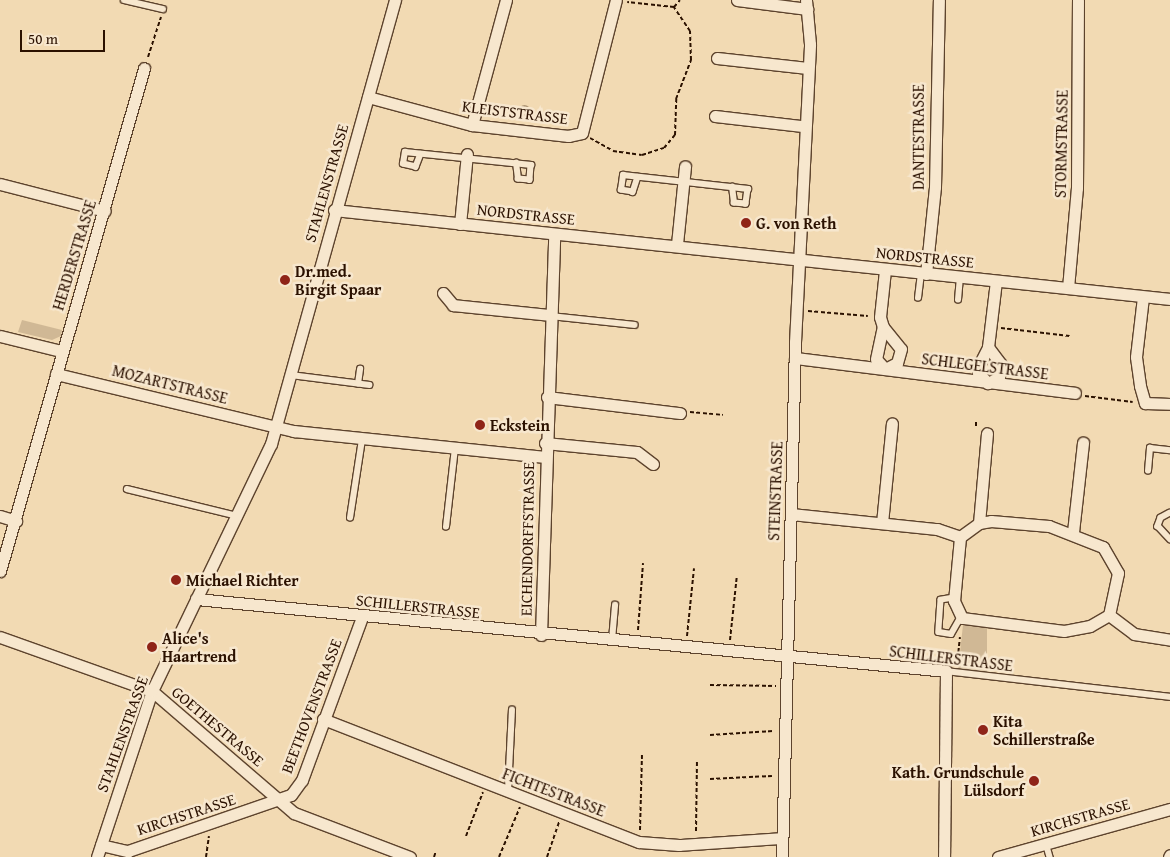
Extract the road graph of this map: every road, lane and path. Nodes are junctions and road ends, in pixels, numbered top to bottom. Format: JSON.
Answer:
{"nodes":[{"id":1,"x":124,"y":0,"type":"edge"},
{"id":2,"x":395,"y":0,"type":"edge"},
{"id":3,"x":506,"y":0,"type":"edge"},
{"id":4,"x":680,"y":0,"type":"edge"},
{"id":5,"x":737,"y":0,"type":"edge"},
{"id":6,"x":939,"y":0,"type":"edge"},
{"id":7,"x":1078,"y":0,"type":"edge"},
{"id":8,"x":616,"y":1,"type":"edge"},
{"id":9,"x":807,"y":5,"type":"edge"},
{"id":10,"x":674,"y":7,"type":"junction"},
{"id":11,"x":163,"y":9,"type":"joint"},
{"id":12,"x":717,"y":58,"type":"dead end"},
{"id":13,"x":144,"y":68,"type":"joint"},
{"id":14,"x":807,"y":68,"type":"junction"},
{"id":15,"x":368,"y":97,"type":"junction"},
{"id":16,"x":715,"y":116,"type":"dead end"},
{"id":17,"x":472,"y":125,"type":"junction"},
{"id":18,"x":802,"y":126,"type":"junction"},
{"id":19,"x":582,"y":133,"type":"junction"},
{"id":20,"x":421,"y":154,"type":"dead end"},
{"id":21,"x":467,"y":156,"type":"junction"},
{"id":22,"x":516,"y":163,"type":"dead end"},
{"id":23,"x":685,"y":166,"type":"dead end"},
{"id":24,"x":638,"y":177,"type":"dead end"},
{"id":25,"x":684,"y":183,"type":"junction"},
{"id":26,"x":0,"y":184,"type":"edge"},
{"id":27,"x":732,"y":187,"type":"dead end"},
{"id":28,"x":334,"y":210,"type":"junction"},
{"id":29,"x":105,"y":211,"type":"junction"},
{"id":30,"x":460,"y":224,"type":"junction"},
{"id":31,"x":554,"y":234,"type":"junction"},
{"id":32,"x":677,"y":244,"type":"junction"},
{"id":33,"x":799,"y":259,"type":"junction"},
{"id":34,"x":885,"y":270,"type":"junction"},
{"id":35,"x":923,"y":274,"type":"junction"},
{"id":36,"x":960,"y":277,"type":"junction"},
{"id":37,"x":996,"y":281,"type":"junction"},
{"id":38,"x":1068,"y":288,"type":"junction"},
{"id":39,"x":443,"y":293,"type":"dead end"},
{"id":40,"x":1143,"y":297,"type":"junction"},
{"id":41,"x":918,"y":298,"type":"dead end"},
{"id":42,"x":1170,"y":299,"type":"edge"},
{"id":43,"x":958,"y":300,"type":"dead end"},
{"id":44,"x":796,"y":310,"type":"junction"},
{"id":45,"x":550,"y":316,"type":"junction"},
{"id":46,"x":881,"y":322,"type":"junction"},
{"id":47,"x":636,"y":325,"type":"dead end"},
{"id":48,"x":991,"y":327,"type":"junction"},
{"id":49,"x":0,"y":336,"type":"edge"},
{"id":50,"x":1070,"y":336,"type":"dead end"},
{"id":51,"x":988,"y":347,"type":"junction"},
{"id":52,"x":61,"y":351,"type":"junction"},
{"id":53,"x":795,"y":358,"type":"junction"},
{"id":54,"x":360,"y":369,"type":"dead end"},
{"id":55,"x":884,"y":369,"type":"junction"},
{"id":56,"x":56,"y":374,"type":"junction"},
{"id":57,"x":288,"y":375,"type":"junction"},
{"id":58,"x":358,"y":384,"type":"junction"},
{"id":59,"x":988,"y":384,"type":"junction"},
{"id":60,"x":368,"y":385,"type":"dead end"},
{"id":61,"x":1075,"y":393,"type":"joint"},
{"id":62,"x":547,"y":397,"type":"junction"},
{"id":63,"x":1145,"y":403,"type":"junction"},
{"id":64,"x":1170,"y":404,"type":"edge"},
{"id":65,"x":683,"y":413,"type":"joint"},
{"id":66,"x":723,"y":416,"type":"dead end"},
{"id":67,"x":892,"y":424,"type":"dead end"},
{"id":68,"x":276,"y":426,"type":"junction"},
{"id":69,"x":987,"y":433,"type":"dead end"},
{"id":70,"x":362,"y":440,"type":"junction"},
{"id":71,"x":546,"y":442,"type":"junction"},
{"id":72,"x":1083,"y":443,"type":"dead end"},
{"id":73,"x":455,"y":448,"type":"junction"},
{"id":74,"x":1170,"y":450,"type":"edge"},
{"id":75,"x":544,"y":457,"type":"junction"},
{"id":76,"x":653,"y":464,"type":"dead end"},
{"id":77,"x":1148,"y":471,"type":"dead end"},
{"id":78,"x":127,"y":489,"type":"dead end"},
{"id":79,"x":1170,"y":513,"type":"edge"},
{"id":80,"x":791,"y":514,"type":"junction"},
{"id":81,"x":0,"y":516,"type":"edge"},
{"id":82,"x":238,"y":516,"type":"junction"},
{"id":83,"x":350,"y":518,"type":"dead end"},
{"id":84,"x":16,"y":521,"type":"junction"},
{"id":85,"x":882,"y":523,"type":"junction"},
{"id":86,"x":979,"y":523,"type":"junction"},
{"id":87,"x":446,"y":528,"type":"dead end"},
{"id":88,"x":1073,"y":532,"type":"junction"},
{"id":89,"x":960,"y":537,"type":"junction"},
{"id":90,"x":1170,"y":539,"type":"edge"},
{"id":91,"x":643,"y":562,"type":"dead end"},
{"id":92,"x":694,"y":568,"type":"dead end"},
{"id":93,"x":0,"y":571,"type":"edge"},
{"id":94,"x":737,"y":575,"type":"dead end"},
{"id":95,"x":954,"y":598,"type":"junction"},
{"id":96,"x":196,"y":599,"type":"junction"},
{"id":97,"x":615,"y":605,"type":"dead end"},
{"id":98,"x":1109,"y":615,"type":"junction"},
{"id":99,"x":362,"y":617,"type":"junction"},
{"id":100,"x":961,"y":617,"type":"junction"},
{"id":101,"x":540,"y":635,"type":"junction"},
{"id":102,"x":0,"y":637,"type":"edge"},
{"id":103,"x":1170,"y":637,"type":"edge"},
{"id":104,"x":612,"y":642,"type":"junction"},
{"id":105,"x":637,"y":644,"type":"junction"},
{"id":106,"x":686,"y":648,"type":"junction"},
{"id":107,"x":729,"y":653,"type":"junction"},
{"id":108,"x":786,"y":658,"type":"junction"},
{"id":109,"x":951,"y":673,"type":"junction"},
{"id":110,"x":710,"y":685,"type":"dead end"},
{"id":111,"x":786,"y":686,"type":"junction"},
{"id":112,"x":152,"y":692,"type":"junction"},
{"id":113,"x":1170,"y":697,"type":"edge"},
{"id":114,"x":512,"y":710,"type":"dead end"},
{"id":115,"x":323,"y":720,"type":"junction"},
{"id":116,"x":785,"y":730,"type":"junction"},
{"id":117,"x":710,"y":735,"type":"dead end"},
{"id":118,"x":642,"y":754,"type":"dead end"},
{"id":119,"x":698,"y":760,"type":"dead end"},
{"id":120,"x":784,"y":775,"type":"junction"},
{"id":121,"x":710,"y":778,"type":"dead end"},
{"id":122,"x":486,"y":783,"type":"junction"},
{"id":123,"x":508,"y":792,"type":"junction"},
{"id":124,"x":524,"y":798,"type":"junction"},
{"id":125,"x":281,"y":801,"type":"junction"},
{"id":126,"x":1170,"y":809,"type":"edge"},
{"id":127,"x":563,"y":813,"type":"junction"},
{"id":128,"x":211,"y":824,"type":"junction"},
{"id":129,"x":466,"y":836,"type":"dead end"},
{"id":130,"x":782,"y":838,"type":"junction"},
{"id":131,"x":640,"y":842,"type":"junction"},
{"id":132,"x":1046,"y":843,"type":"junction"},
{"id":133,"x":696,"y":844,"type":"junction"},
{"id":134,"x":101,"y":845,"type":"junction"},
{"id":135,"x":436,"y":851,"type":"dead end"},
{"id":136,"x":97,"y":857,"type":"edge"},
{"id":137,"x":206,"y":857,"type":"edge"},
{"id":138,"x":410,"y":857,"type":"edge"},
{"id":139,"x":434,"y":857,"type":"edge"},
{"id":140,"x":499,"y":857,"type":"edge"},
{"id":141,"x":547,"y":857,"type":"edge"},
{"id":142,"x":782,"y":857,"type":"edge"},
{"id":143,"x":944,"y":857,"type":"edge"},
{"id":144,"x":998,"y":857,"type":"edge"},
{"id":145,"x":1050,"y":857,"type":"edge"}],
"edges":[{"from":1,"to":11,"type":"lane"},
{"from":2,"to":15,"type":"street","name":"STAHLENSTRASSE"},
{"from":3,"to":17,"type":"street"},
{"from":4,"to":10,"type":"path"},
{"from":5,"to":9,"type":"street","name":"STEINSTRASSE"},
{"from":6,"to":35,"type":"street","name":"DANTESTRASSE"},
{"from":7,"to":38,"type":"street","name":"STORMSTRASSE"},
{"from":8,"to":10,"type":"path"},
{"from":8,"to":19,"type":"street","name":"KLEISTSTRASSE"},
{"from":9,"to":14,"type":"street","name":"STEINSTRASSE"},
{"from":10,"to":19,"type":"path"},
{"from":11,"to":13,"type":"path"},
{"from":12,"to":14,"type":"street"},
{"from":13,"to":29,"type":"street","name":"HERDERSTRASSE"},
{"from":14,"to":18,"type":"street","name":"STEINSTRASSE"},
{"from":15,"to":17,"type":"street","name":"KLEISTSTRASSE"},
{"from":15,"to":28,"type":"street","name":"STAHLENSTRASSE"},
{"from":16,"to":18,"type":"street"},
{"from":17,"to":19,"type":"street","name":"KLEISTSTRASSE"},
{"from":18,"to":33,"type":"street","name":"STEINSTRASSE"},
{"from":20,"to":21,"type":"lane"},
{"from":21,"to":22,"type":"lane"},
{"from":21,"to":30,"type":"street","name":"NORDSTRASSE"},
{"from":23,"to":25,"type":"street"},
{"from":24,"to":25,"type":"lane"},
{"from":25,"to":27,"type":"lane"},
{"from":25,"to":32,"type":"street"},
{"from":26,"to":29,"type":"street"},
{"from":28,"to":30,"type":"street","name":"NORDSTRASSE"},
{"from":28,"to":57,"type":"street","name":"STAHLENSTRASSE"},
{"from":29,"to":52,"type":"street","name":"HERDERSTRASSE"},
{"from":30,"to":31,"type":"street","name":"NORDSTRASSE"},
{"from":31,"to":32,"type":"street","name":"NORDSTRASSE"},
{"from":31,"to":45,"type":"street","name":"EICHENDORFFSTRASSE"},
{"from":32,"to":33,"type":"street","name":"NORDSTRASSE"},
{"from":33,"to":34,"type":"street","name":"NORDSTRASSE"},
{"from":33,"to":44,"type":"street","name":"STEINSTRASSE"},
{"from":34,"to":35,"type":"street","name":"NORDSTRASSE"},
{"from":34,"to":46,"type":"street"},
{"from":35,"to":36,"type":"street","name":"NORDSTRASSE"},
{"from":35,"to":41,"type":"lane"},
{"from":36,"to":37,"type":"street","name":"NORDSTRASSE"},
{"from":36,"to":43,"type":"lane"},
{"from":37,"to":38,"type":"street","name":"NORDSTRASSE"},
{"from":37,"to":48,"type":"street"},
{"from":38,"to":40,"type":"street","name":"NORDSTRASSE"},
{"from":39,"to":45,"type":"street"},
{"from":40,"to":42,"type":"street","name":"NORDSTRASSE"},
{"from":40,"to":63,"type":"street"},
{"from":44,"to":46,"type":"path"},
{"from":44,"to":53,"type":"street","name":"STEINSTRASSE"},
{"from":45,"to":47,"type":"lane"},
{"from":45,"to":62,"type":"street","name":"EICHENDORFFSTRASSE"},
{"from":46,"to":55,"type":"street"},
{"from":46,"to":55,"type":"street"},
{"from":48,"to":50,"type":"path"},
{"from":48,"to":51,"type":"street"},
{"from":49,"to":52,"type":"street"},
{"from":51,"to":59,"type":"street"},
{"from":51,"to":59,"type":"street"},
{"from":52,"to":56,"type":"street","name":"HERDERSTRASSE"},
{"from":53,"to":55,"type":"street","name":"SCHLEGELSTRASSE"},
{"from":53,"to":80,"type":"street","name":"STEINSTRASSE"},
{"from":54,"to":58,"type":"lane"},
{"from":55,"to":59,"type":"street","name":"SCHLEGELSTRASSE"},
{"from":56,"to":68,"type":"street","name":"MOZARTSTRASSE"},
{"from":56,"to":84,"type":"street","name":"HERDERSTRASSE"},
{"from":57,"to":58,"type":"lane"},
{"from":57,"to":68,"type":"street","name":"STAHLENSTRASSE"},
{"from":58,"to":60,"type":"lane"},
{"from":59,"to":61,"type":"street","name":"SCHLEGELSTRASSE"},
{"from":61,"to":63,"type":"path"},
{"from":62,"to":65,"type":"street"},
{"from":62,"to":71,"type":"street","name":"EICHENDORFFSTRASSE"},
{"from":63,"to":64,"type":"street"},
{"from":65,"to":66,"type":"path"},
{"from":67,"to":85,"type":"street"},
{"from":68,"to":70,"type":"street","name":"MOZARTSTRASSE"},
{"from":68,"to":82,"type":"street","name":"STAHLENSTRASSE"},
{"from":69,"to":86,"type":"street"},
{"from":70,"to":73,"type":"street","name":"MOZARTSTRASSE"},
{"from":70,"to":83,"type":"lane"},
{"from":71,"to":75,"type":"street","name":"EICHENDORFFSTRASSE"},
{"from":71,"to":76,"type":"street","name":"EICHENDORFFSTRASSE"},
{"from":72,"to":88,"type":"street"},
{"from":73,"to":75,"type":"street","name":"MOZARTSTRASSE"},
{"from":73,"to":87,"type":"lane"},
{"from":74,"to":77,"type":"lane"},
{"from":75,"to":101,"type":"street","name":"EICHENDORFFSTRASSE"},
{"from":78,"to":82,"type":"lane"},
{"from":79,"to":90,"type":"lane"},
{"from":80,"to":85,"type":"street"},
{"from":80,"to":108,"type":"street","name":"STEINSTRASSE"},
{"from":81,"to":84,"type":"street"},
{"from":82,"to":96,"type":"street","name":"STAHLENSTRASSE"},
{"from":84,"to":93,"type":"street","name":"HERDERSTRASSE"},
{"from":85,"to":89,"type":"street"},
{"from":86,"to":88,"type":"street"},
{"from":86,"to":89,"type":"street"},
{"from":88,"to":98,"type":"street"},
{"from":89,"to":95,"type":"street"},
{"from":91,"to":105,"type":"path"},
{"from":92,"to":106,"type":"path"},
{"from":94,"to":107,"type":"path"},
{"from":95,"to":100,"type":"street"},
{"from":95,"to":100,"type":"lane"},
{"from":96,"to":99,"type":"street","name":"SCHILLERSTRASSE"},
{"from":96,"to":112,"type":"street","name":"STAHLENSTRASSE"},
{"from":97,"to":104,"type":"lane"},
{"from":98,"to":100,"type":"street"},
{"from":98,"to":103,"type":"street"},
{"from":99,"to":101,"type":"street","name":"SCHILLERSTRASSE"},
{"from":99,"to":115,"type":"street","name":"BEETHOVENSTRASSE"},
{"from":100,"to":109,"type":"path"},
{"from":101,"to":104,"type":"street","name":"SCHILLERSTRASSE"},
{"from":102,"to":112,"type":"street","name":"GOETHESTRASSE"},
{"from":104,"to":105,"type":"street","name":"SCHILLERSTRASSE"},
{"from":105,"to":106,"type":"street","name":"SCHILLERSTRASSE"},
{"from":106,"to":107,"type":"street","name":"SCHILLERSTRASSE"},
{"from":107,"to":108,"type":"street","name":"SCHILLERSTRASSE"},
{"from":108,"to":109,"type":"street","name":"SCHILLERSTRASSE"},
{"from":108,"to":111,"type":"street","name":"STEINSTRASSE"},
{"from":109,"to":113,"type":"lane","name":"SCHILLERSTRASSE"},
{"from":109,"to":143,"type":"street"},
{"from":110,"to":111,"type":"path"},
{"from":111,"to":116,"type":"street","name":"STEINSTRASSE"},
{"from":112,"to":125,"type":"street","name":"GOETHESTRASSE"},
{"from":112,"to":134,"type":"street","name":"STAHLENSTRASSE"},
{"from":114,"to":123,"type":"lane"},
{"from":115,"to":122,"type":"street","name":"FICHTESTRASSE"},
{"from":115,"to":125,"type":"street","name":"BEETHOVENSTRASSE"},
{"from":116,"to":117,"type":"path"},
{"from":116,"to":120,"type":"street","name":"STEINSTRASSE"},
{"from":118,"to":131,"type":"path"},
{"from":119,"to":133,"type":"path"},
{"from":120,"to":121,"type":"path"},
{"from":120,"to":130,"type":"street","name":"STEINSTRASSE"},
{"from":122,"to":123,"type":"street","name":"FICHTESTRASSE"},
{"from":122,"to":129,"type":"path"},
{"from":123,"to":124,"type":"street","name":"FICHTESTRASSE"},
{"from":124,"to":127,"type":"street","name":"FICHTESTRASSE"},
{"from":124,"to":140,"type":"path"},
{"from":125,"to":128,"type":"street","name":"KIRCHSTRASSE"},
{"from":125,"to":138,"type":"street","name":"GOETHESTRASSE"},
{"from":126,"to":132,"type":"street","name":"KIRCHSTRASSE"},
{"from":127,"to":131,"type":"street","name":"FICHTESTRASSE"},
{"from":127,"to":141,"type":"path"},
{"from":128,"to":134,"type":"street","name":"KIRCHSTRASSE"},
{"from":128,"to":137,"type":"path"},
{"from":130,"to":133,"type":"street","name":"FICHTESTRASSE"},
{"from":130,"to":142,"type":"street","name":"STEINSTRASSE"},
{"from":131,"to":133,"type":"street","name":"FICHTESTRASSE"},
{"from":132,"to":144,"type":"street","name":"KIRCHSTRASSE"},
{"from":132,"to":145,"type":"lane"},
{"from":134,"to":136,"type":"street","name":"STAHLENSTRASSE"},
{"from":135,"to":139,"type":"path"}]}
